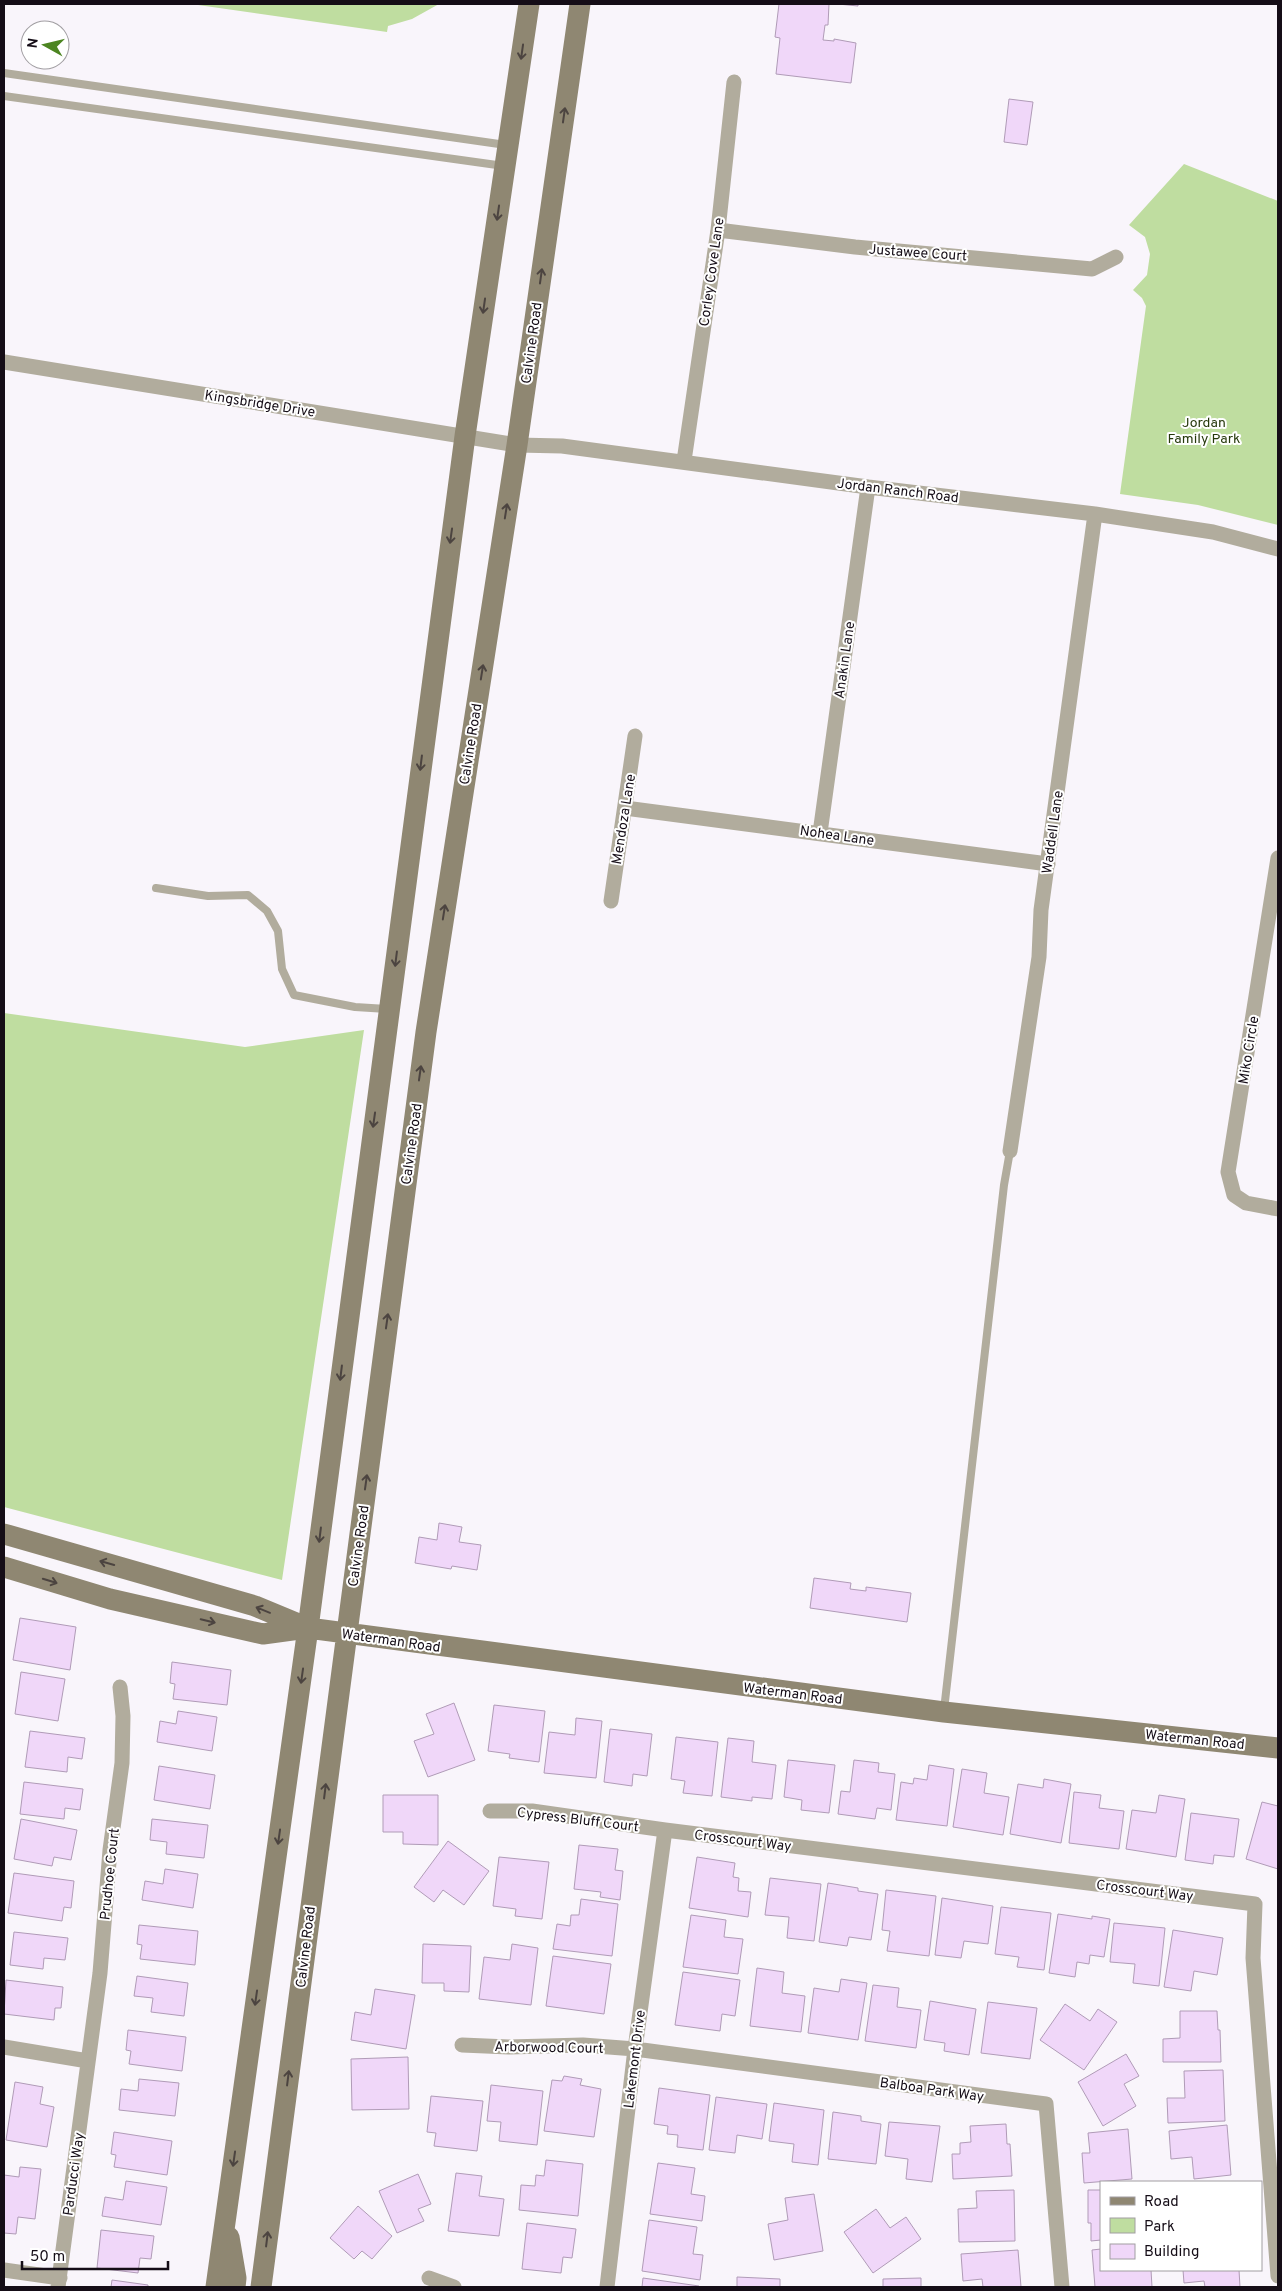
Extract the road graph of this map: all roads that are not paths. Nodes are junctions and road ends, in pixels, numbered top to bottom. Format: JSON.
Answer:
{"nodes":[{"id":1,"x":529,"y":4,"type":"edge"},
{"id":2,"x":580,"y":4,"type":"edge"},
{"id":3,"x":4,"y":73,"type":"edge"},
{"id":4,"x":734,"y":82,"type":"dead end"},
{"id":5,"x":4,"y":96,"type":"edge"},
{"id":6,"x":506,"y":156,"type":"junction"},
{"id":7,"x":718,"y":230,"type":"junction"},
{"id":8,"x":1116,"y":257,"type":"dead end"},
{"id":9,"x":4,"y":362,"type":"edge"},
{"id":10,"x":465,"y":436,"type":"junction"},
{"id":11,"x":516,"y":446,"type":"junction"},
{"id":12,"x":684,"y":461,"type":"junction"},
{"id":13,"x":868,"y":487,"type":"junction"},
{"id":14,"x":1095,"y":514,"type":"junction"},
{"id":15,"x":1278,"y":549,"type":"edge"},
{"id":16,"x":635,"y":736,"type":"dead end"},
{"id":17,"x":625,"y":808,"type":"junction"},
{"id":18,"x":820,"y":833,"type":"junction"},
{"id":19,"x":1278,"y":858,"type":"edge"},
{"id":20,"x":1048,"y":864,"type":"junction"},
{"id":21,"x":156,"y":888,"type":"dead end"},
{"id":22,"x":610,"y":901,"type":"dead end"},
{"id":23,"x":389,"y":1009,"type":"junction"},
{"id":24,"x":1010,"y":1151,"type":"joint"},
{"id":25,"x":1278,"y":1209,"type":"edge"},
{"id":26,"x":4,"y":1534,"type":"edge"},
{"id":27,"x":4,"y":1567,"type":"edge"},
{"id":28,"x":308,"y":1628,"type":"junction"},
{"id":29,"x":346,"y":1634,"type":"junction"},
{"id":30,"x":120,"y":1688,"type":"dead end"},
{"id":31,"x":944,"y":1712,"type":"junction"},
{"id":32,"x":1278,"y":1748,"type":"edge"},
{"id":33,"x":490,"y":1811,"type":"dead end"},
{"id":34,"x":665,"y":1830,"type":"junction"},
{"id":35,"x":462,"y":2045,"type":"dead end"},
{"id":36,"x":4,"y":2047,"type":"edge"},
{"id":37,"x":635,"y":2050,"type":"junction"},
{"id":38,"x":88,"y":2061,"type":"junction"},
{"id":39,"x":226,"y":2215,"type":"junction"},
{"id":40,"x":4,"y":2270,"type":"edge"},
{"id":41,"x":1278,"y":2276,"type":"edge"},
{"id":42,"x":429,"y":2278,"type":"dead end"},
{"id":43,"x":59,"y":2283,"type":"edge"},
{"id":44,"x":216,"y":2287,"type":"edge"},
{"id":45,"x":235,"y":2287,"type":"edge"},
{"id":46,"x":261,"y":2287,"type":"edge"},
{"id":47,"x":454,"y":2287,"type":"edge"},
{"id":48,"x":606,"y":2287,"type":"edge"},
{"id":49,"x":1062,"y":2287,"type":"edge"}],
"edges":[{"from":1,"to":6,"type":"main road","one_way":true},
{"from":11,"to":2,"type":"main road","name":"Calvine Road","one_way":true},
{"from":3,"to":6,"type":"lane"},
{"from":4,"to":7,"type":"street","name":"Corley Cove Lane"},
{"from":5,"to":6,"type":"lane"},
{"from":6,"to":10,"type":"main road","one_way":true},
{"from":7,"to":8,"type":"street","name":"Justawee Court"},
{"from":7,"to":12,"type":"street","name":"Corley Cove Lane"},
{"from":9,"to":10,"type":"street","name":"Kingsbridge Drive"},
{"from":10,"to":11,"type":"street","name":"Kingsbridge Drive"},
{"from":10,"to":23,"type":"main road","one_way":true},
{"from":11,"to":12,"type":"street","name":"Jordan Ranch Road"},
{"from":29,"to":11,"type":"main road","name":"Calvine Road","one_way":true},
{"from":12,"to":13,"type":"street","name":"Jordan Ranch Road"},
{"from":13,"to":14,"type":"street","name":"Jordan Ranch Road"},
{"from":13,"to":18,"type":"street","name":"Anakin Lane"},
{"from":14,"to":15,"type":"street","name":"Jordan Ranch Road"},
{"from":14,"to":20,"type":"street","name":"Waddell Lane"},
{"from":16,"to":17,"type":"street","name":"Mendoza Lane"},
{"from":17,"to":18,"type":"street","name":"Nohea Lane"},
{"from":17,"to":22,"type":"street","name":"Mendoza Lane"},
{"from":18,"to":20,"type":"street","name":"Nohea Lane"},
{"from":19,"to":25,"type":"street","name":"Miko Circle"},
{"from":20,"to":24,"type":"street","name":"Waddell Lane"},
{"from":21,"to":23,"type":"lane"},
{"from":23,"to":28,"type":"main road","one_way":true},
{"from":24,"to":31,"type":"lane"},
{"from":28,"to":26,"type":"main road","name":"Waterman Road","one_way":true},
{"from":27,"to":28,"type":"main road","name":"Waterman Road","one_way":true},
{"from":28,"to":29,"type":"main road","name":"Waterman Road"},
{"from":28,"to":39,"type":"main road","one_way":true},
{"from":29,"to":31,"type":"main road","name":"Waterman Road"},
{"from":46,"to":29,"type":"main road","name":"Calvine Road","one_way":true},
{"from":30,"to":38,"type":"street","name":"Prudhoe Court"},
{"from":31,"to":32,"type":"main road","name":"Waterman Road"},
{"from":33,"to":34,"type":"street","name":"Cypress Bluff Court"},
{"from":34,"to":37,"type":"street","name":"Lakemont Drive"},
{"from":34,"to":41,"type":"street","name":"Crosscourt Way"},
{"from":35,"to":37,"type":"street","name":"Arborwood Court"},
{"from":36,"to":38,"type":"street"},
{"from":37,"to":48,"type":"street","name":"Lakemont Drive"},
{"from":37,"to":49,"type":"street","name":"Balboa Park Way"},
{"from":38,"to":43,"type":"street","name":"Parducci Way"},
{"from":39,"to":44,"type":"main road"},
{"from":39,"to":45,"type":"main road"},
{"from":40,"to":43,"type":"street"},
{"from":42,"to":47,"type":"street"}]}
